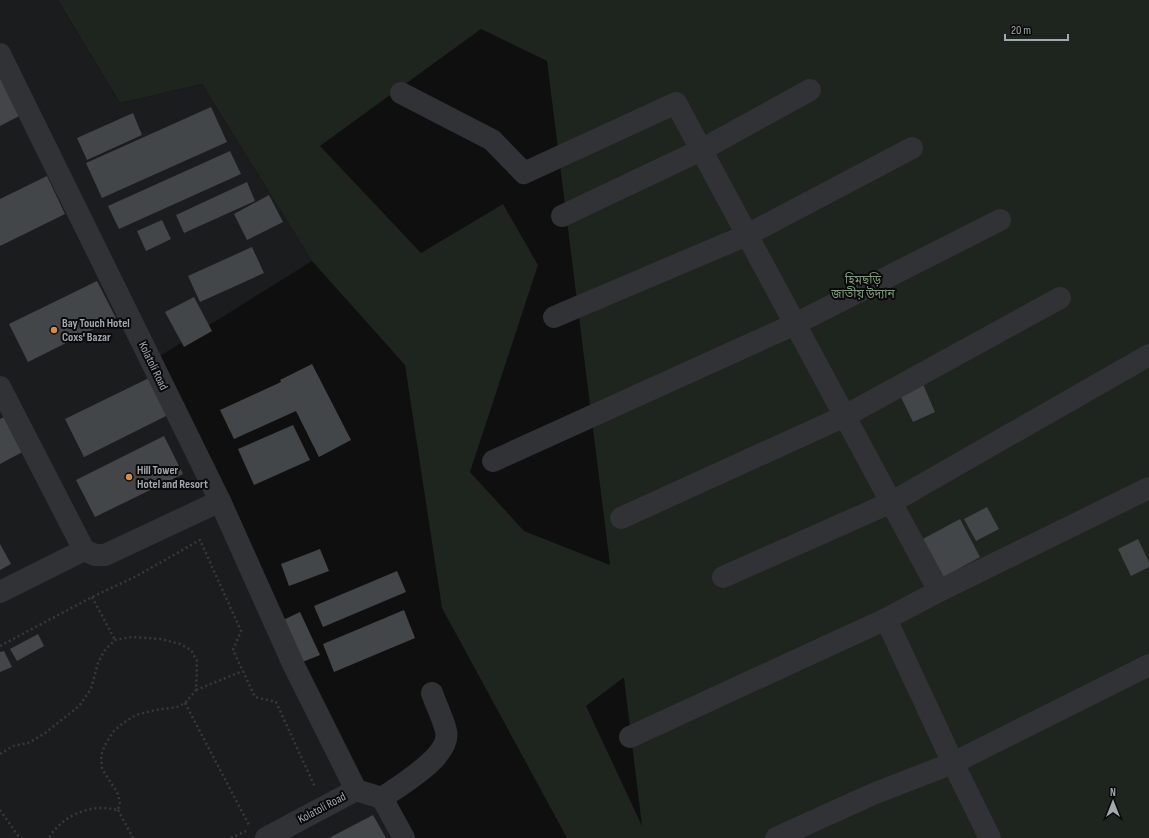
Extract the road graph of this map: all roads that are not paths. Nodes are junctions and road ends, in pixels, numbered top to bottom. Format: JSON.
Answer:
{"nodes":[{"id":1,"x":0,"y":54,"type":"edge"},
{"id":2,"x":810,"y":90,"type":"dead end"},
{"id":3,"x":401,"y":93,"type":"dead end"},
{"id":4,"x":912,"y":148,"type":"dead end"},
{"id":5,"x":701,"y":150,"type":"junction"},
{"id":6,"x":562,"y":216,"type":"dead end"},
{"id":7,"x":1000,"y":220,"type":"dead end"},
{"id":8,"x":747,"y":235,"type":"junction"},
{"id":9,"x":1060,"y":298,"type":"dead end"},
{"id":10,"x":554,"y":317,"type":"dead end"},
{"id":11,"x":795,"y":324,"type":"junction"},
{"id":12,"x":1149,"y":355,"type":"edge"},
{"id":13,"x":0,"y":387,"type":"edge"},
{"id":14,"x":845,"y":416,"type":"junction"},
{"id":15,"x":493,"y":461,"type":"dead end"},
{"id":16,"x":1149,"y":488,"type":"edge"},
{"id":17,"x":220,"y":501,"type":"junction"},
{"id":18,"x":892,"y":502,"type":"junction"},
{"id":19,"x":621,"y":518,"type":"dead end"},
{"id":20,"x":84,"y":550,"type":"junction"},
{"id":21,"x":723,"y":577,"type":"dead end"},
{"id":22,"x":939,"y":591,"type":"junction"},
{"id":23,"x":0,"y":592,"type":"edge"},
{"id":24,"x":886,"y":619,"type":"junction"},
{"id":25,"x":1149,"y":665,"type":"edge"},
{"id":26,"x":432,"y":693,"type":"dead end"},
{"id":27,"x":630,"y":737,"type":"dead end"},
{"id":28,"x":953,"y":763,"type":"junction"},
{"id":29,"x":356,"y":790,"type":"junction"},
{"id":30,"x":382,"y":798,"type":"junction"},
{"id":31,"x":266,"y":838,"type":"edge"},
{"id":32,"x":404,"y":838,"type":"edge"},
{"id":33,"x":776,"y":838,"type":"edge"},
{"id":34,"x":990,"y":838,"type":"edge"}],
"edges":[{"from":1,"to":17,"type":"street","name":"Kolatoli Road"},
{"from":2,"to":5,"type":"street"},
{"from":3,"to":5,"type":"street"},
{"from":4,"to":8,"type":"street"},
{"from":5,"to":6,"type":"street"},
{"from":5,"to":8,"type":"street"},
{"from":7,"to":11,"type":"street"},
{"from":8,"to":10,"type":"street"},
{"from":8,"to":11,"type":"street"},
{"from":9,"to":14,"type":"street"},
{"from":11,"to":14,"type":"street"},
{"from":11,"to":15,"type":"street"},
{"from":12,"to":18,"type":"street"},
{"from":13,"to":20,"type":"street"},
{"from":14,"to":18,"type":"street"},
{"from":14,"to":19,"type":"street"},
{"from":16,"to":22,"type":"street"},
{"from":17,"to":20,"type":"street"},
{"from":17,"to":29,"type":"street","name":"Kolatoli Road"},
{"from":18,"to":21,"type":"street"},
{"from":18,"to":22,"type":"street"},
{"from":20,"to":23,"type":"street"},
{"from":22,"to":24,"type":"street"},
{"from":24,"to":27,"type":"street"},
{"from":24,"to":28,"type":"street"},
{"from":25,"to":28,"type":"street"},
{"from":26,"to":30,"type":"street"},
{"from":28,"to":33,"type":"street"},
{"from":28,"to":34,"type":"street"},
{"from":29,"to":30,"type":"street","name":"Kolatoli Road"},
{"from":29,"to":31,"type":"street","name":"Kolatoli Road"},
{"from":30,"to":32,"type":"street"}]}
